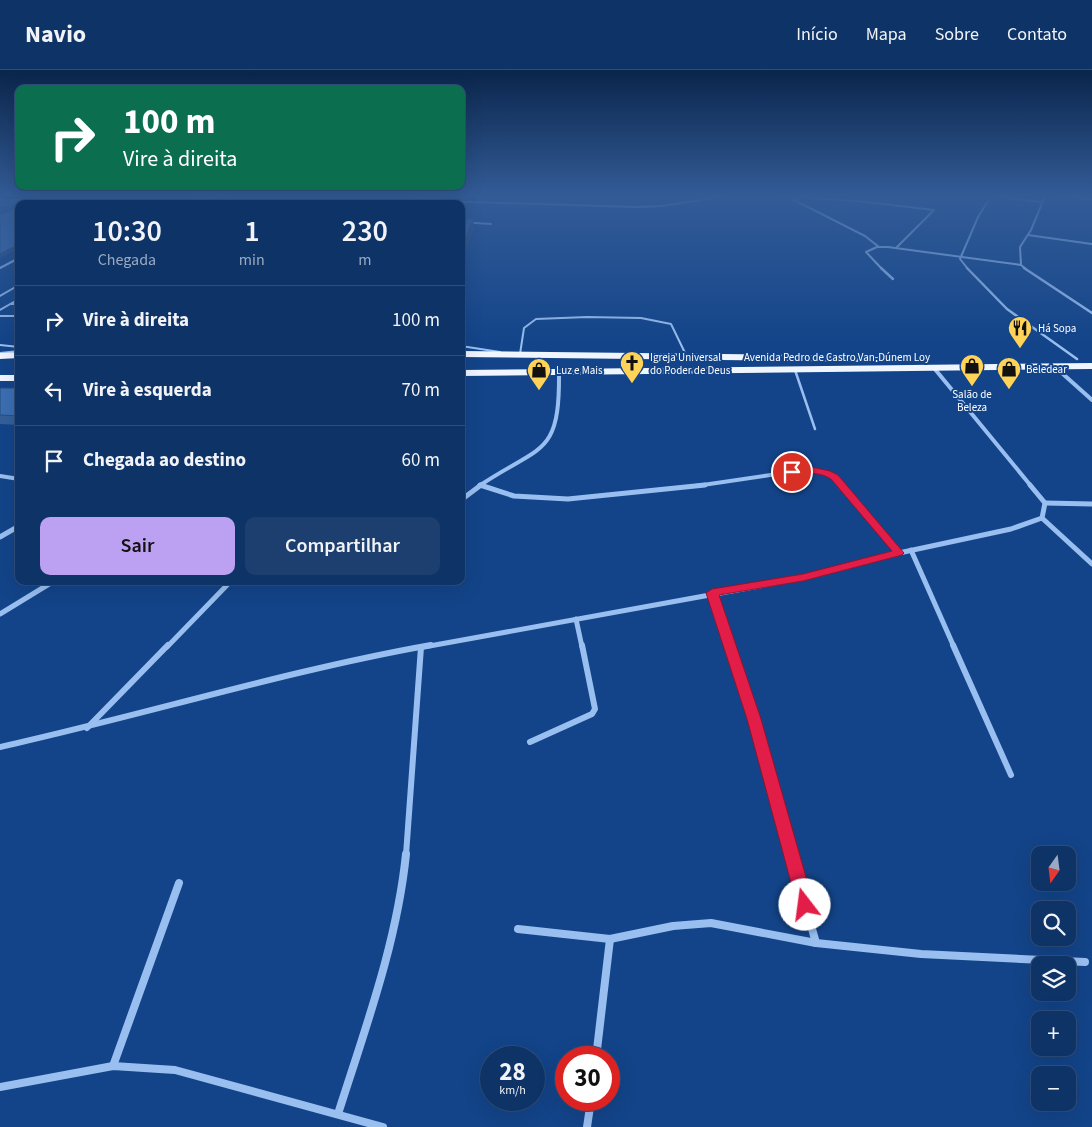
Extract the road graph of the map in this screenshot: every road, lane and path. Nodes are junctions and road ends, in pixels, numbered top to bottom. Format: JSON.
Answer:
{"nodes":[{"id":1,"x":899,"y":245,"type":"edge"},
{"id":2,"x":966,"y":245,"type":"edge"},
{"id":3,"x":1021,"y":245,"type":"edge"},
{"id":4,"x":879,"y":247,"type":"joint"},
{"id":5,"x":896,"y":248,"type":"junction"},
{"id":6,"x":961,"y":257,"type":"junction"},
{"id":7,"x":15,"y":260,"type":"edge"},
{"id":8,"x":1021,"y":265,"type":"junction"},
{"id":9,"x":0,"y":268,"type":"edge"},
{"id":10,"x":893,"y":279,"type":"dead end"},
{"id":11,"x":15,"y":287,"type":"edge"},
{"id":12,"x":0,"y":296,"type":"edge"},
{"id":13,"x":15,"y":302,"type":"edge"},
{"id":14,"x":11,"y":304,"type":"junction"},
{"id":15,"x":15,"y":304,"type":"edge"},
{"id":16,"x":0,"y":310,"type":"edge"},
{"id":17,"x":1092,"y":313,"type":"edge"},
{"id":18,"x":0,"y":316,"type":"edge"},
{"id":19,"x":15,"y":316,"type":"edge"},
{"id":20,"x":0,"y":345,"type":"edge"},
{"id":21,"x":15,"y":347,"type":"edge"},
{"id":22,"x":465,"y":347,"type":"edge"},
{"id":23,"x":15,"y":353,"type":"edge"},
{"id":24,"x":465,"y":353,"type":"edge"},
{"id":25,"x":0,"y":354,"type":"edge"},
{"id":26,"x":517,"y":354,"type":"junction"},
{"id":27,"x":688,"y":356,"type":"junction"},
{"id":28,"x":1077,"y":359,"type":"junction"},
{"id":29,"x":1092,"y":359,"type":"edge"},
{"id":30,"x":1054,"y":366,"type":"junction"},
{"id":31,"x":1092,"y":366,"type":"edge"},
{"id":32,"x":794,"y":368,"type":"junction"},
{"id":33,"x":934,"y":368,"type":"junction"},
{"id":34,"x":559,"y":371,"type":"junction"},
{"id":35,"x":465,"y":373,"type":"edge"},
{"id":36,"x":0,"y":378,"type":"edge"},
{"id":37,"x":15,"y":378,"type":"edge"},
{"id":38,"x":1092,"y":400,"type":"edge"},
{"id":39,"x":815,"y":429,"type":"dead end"},
{"id":40,"x":0,"y":476,"type":"edge"},
{"id":41,"x":15,"y":478,"type":"edge"},
{"id":42,"x":480,"y":485,"type":"junction"},
{"id":43,"x":465,"y":497,"type":"edge"},
{"id":44,"x":1045,"y":503,"type":"junction"},
{"id":45,"x":1092,"y":504,"type":"edge"},
{"id":46,"x":1042,"y":518,"type":"junction"},
{"id":47,"x":15,"y":528,"type":"edge"},
{"id":48,"x":0,"y":537,"type":"edge"},
{"id":49,"x":911,"y":550,"type":"junction"},
{"id":50,"x":898,"y":553,"type":"junction"},
{"id":51,"x":1092,"y":564,"type":"edge"},
{"id":52,"x":47,"y":585,"type":"edge"},
{"id":53,"x":227,"y":585,"type":"edge"},
{"id":54,"x":712,"y":593,"type":"junction"},
{"id":55,"x":0,"y":614,"type":"edge"},
{"id":56,"x":576,"y":619,"type":"junction"},
{"id":57,"x":420,"y":647,"type":"junction"},
{"id":58,"x":86,"y":728,"type":"junction"},
{"id":59,"x":530,"y":742,"type":"dead end"},
{"id":60,"x":0,"y":747,"type":"edge"},
{"id":61,"x":1011,"y":776,"type":"dead end"},
{"id":62,"x":179,"y":883,"type":"dead end"},
{"id":63,"x":518,"y":929,"type":"dead end"},
{"id":64,"x":610,"y":939,"type":"junction"},
{"id":65,"x":816,"y":943,"type":"junction"},
{"id":66,"x":1085,"y":962,"type":"dead end"},
{"id":67,"x":597,"y":1046,"type":"edge"},
{"id":68,"x":113,"y":1066,"type":"junction"},
{"id":69,"x":0,"y":1087,"type":"edge"},
{"id":70,"x":590,"y":1111,"type":"edge"},
{"id":71,"x":338,"y":1114,"type":"junction"},
{"id":72,"x":383,"y":1127,"type":"edge"},
{"id":73,"x":588,"y":1127,"type":"edge"}],
"edges":[{"from":1,"to":5,"type":"street"},
{"from":2,"to":6,"type":"street"},
{"from":3,"to":8,"type":"street"},
{"from":4,"to":5,"type":"street"},
{"from":4,"to":10,"type":"street"},
{"from":5,"to":6,"type":"street"},
{"from":6,"to":8,"type":"street"},
{"from":6,"to":28,"type":"street"},
{"from":7,"to":9,"type":"street"},
{"from":8,"to":17,"type":"street"},
{"from":11,"to":12,"type":"lane"},
{"from":13,"to":14,"type":"lane"},
{"from":14,"to":15,"type":"lane"},
{"from":14,"to":16,"type":"lane"},
{"from":18,"to":19,"type":"lane"},
{"from":20,"to":21,"type":"lane"},
{"from":22,"to":26,"type":"lane"},
{"from":23,"to":25,"type":"highway"},
{"from":24,"to":26,"type":"highway","name":"Avenida Pedro de Castro Van-Dúnem Loy"},
{"from":26,"to":27,"type":"highway","name":"Avenida Pedro de Castro Van-Dúnem Loy"},
{"from":26,"to":27,"type":"lane"},
{"from":27,"to":28,"type":"highway","name":"Avenida Pedro de Castro Van-Dúnem Loy"},
{"from":28,"to":29,"type":"highway","name":"Avenida Pedro de Castro Van-Dúnem Loy"},
{"from":30,"to":31,"type":"highway","name":"Avenida Pedro de Castro Van-Dúnem Loy"},
{"from":30,"to":33,"type":"highway","name":"Avenida Pedro de Castro Van-Dúnem Loy"},
{"from":30,"to":38,"type":"street"},
{"from":32,"to":33,"type":"highway","name":"Avenida Pedro de Castro Van-Dúnem Loy"},
{"from":32,"to":34,"type":"highway","name":"Avenida Pedro de Castro Van-Dúnem Loy"},
{"from":32,"to":39,"type":"lane"},
{"from":33,"to":44,"type":"street"},
{"from":34,"to":35,"type":"highway","name":"Avenida Pedro de Castro Van-Dúnem Loy"},
{"from":34,"to":42,"type":"street"},
{"from":36,"to":37,"type":"highway"},
{"from":40,"to":41,"type":"street"},
{"from":42,"to":43,"type":"street"},
{"from":42,"to":50,"type":"street"},
{"from":44,"to":45,"type":"street"},
{"from":44,"to":46,"type":"street"},
{"from":46,"to":49,"type":"street"},
{"from":46,"to":51,"type":"street"},
{"from":47,"to":48,"type":"street"},
{"from":49,"to":50,"type":"street"},
{"from":49,"to":61,"type":"street"},
{"from":50,"to":54,"type":"street"},
{"from":52,"to":55,"type":"street"},
{"from":53,"to":58,"type":"street"},
{"from":54,"to":56,"type":"street"},
{"from":54,"to":65,"type":"street"},
{"from":56,"to":57,"type":"street"},
{"from":56,"to":59,"type":"street"},
{"from":57,"to":58,"type":"street"},
{"from":57,"to":71,"type":"street"},
{"from":58,"to":60,"type":"street"},
{"from":62,"to":68,"type":"street"},
{"from":63,"to":64,"type":"street"},
{"from":64,"to":65,"type":"street"},
{"from":64,"to":67,"type":"street"},
{"from":65,"to":66,"type":"street"},
{"from":68,"to":69,"type":"street"},
{"from":68,"to":71,"type":"street"},
{"from":70,"to":73,"type":"street"},
{"from":71,"to":72,"type":"street"}]}
